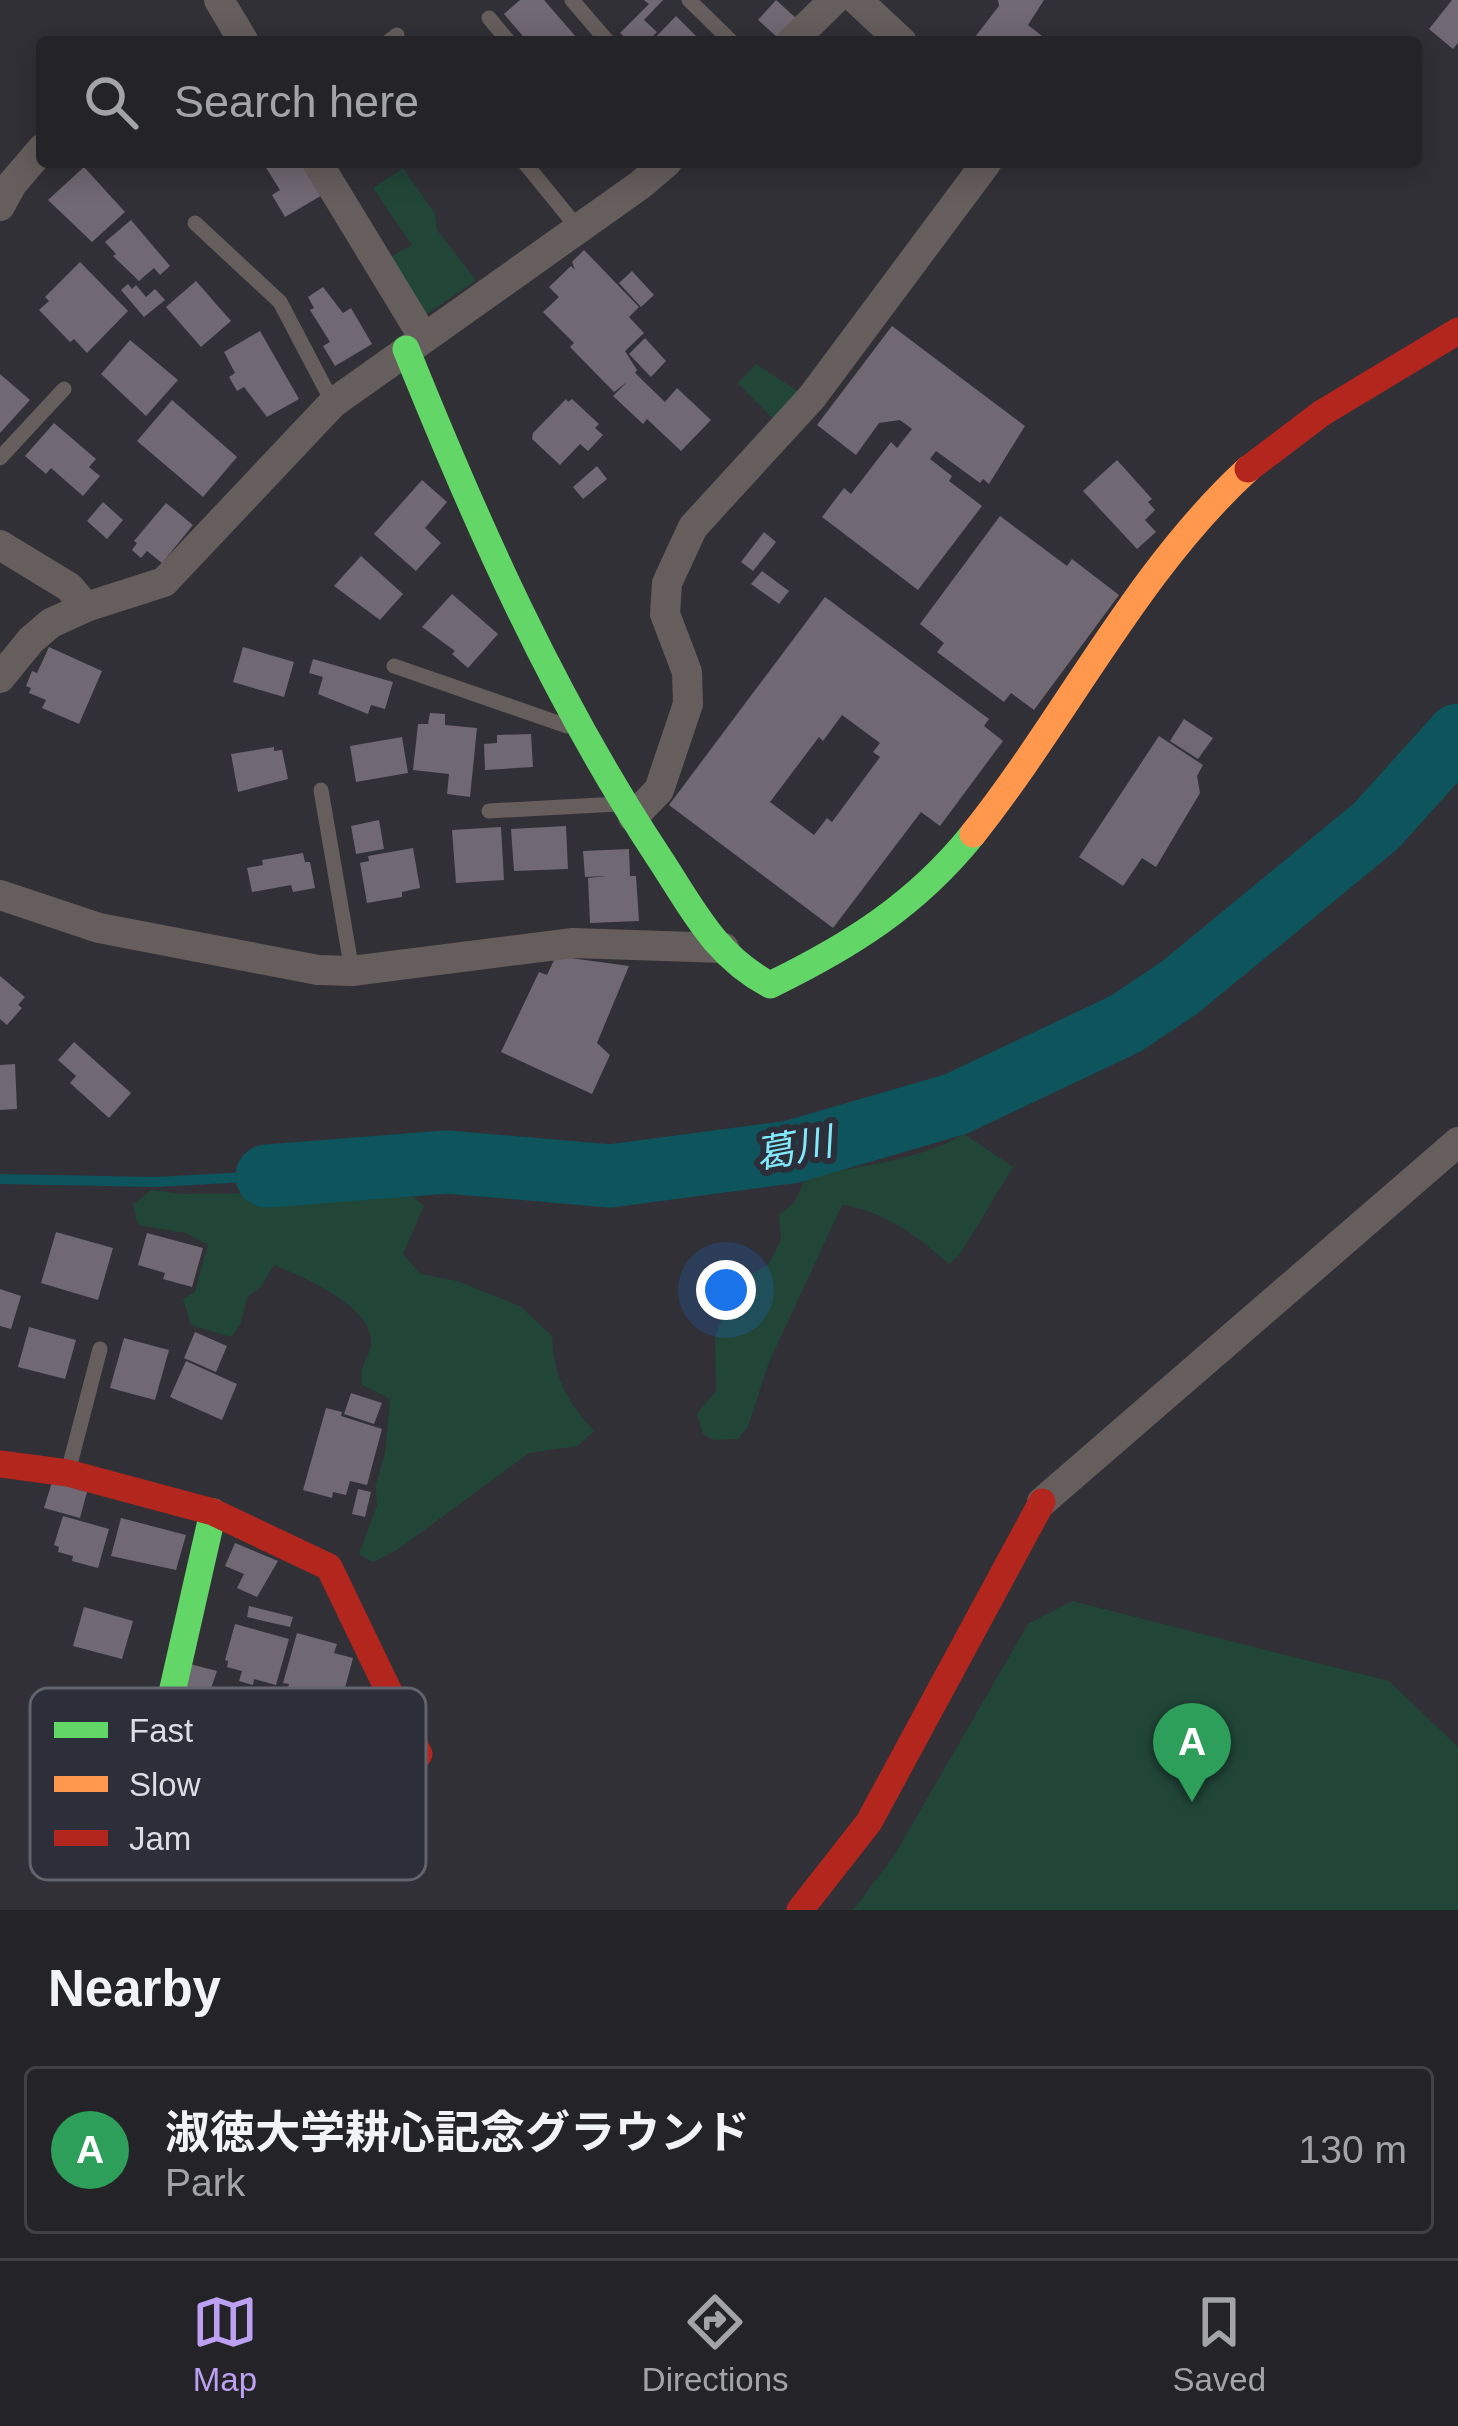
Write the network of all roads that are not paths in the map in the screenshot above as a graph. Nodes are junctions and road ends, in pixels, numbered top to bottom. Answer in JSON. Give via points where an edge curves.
{"nodes":[{"id":1,"x":572,"y":0,"type":"edge"},
{"id":2,"x":689,"y":0,"type":"edge"},
{"id":3,"x":836,"y":1,"type":"edge"},
{"id":4,"x":231,"y":5,"type":"edge"},
{"id":5,"x":489,"y":18,"type":"dead end"},
{"id":6,"x":242,"y":36,"type":"edge"},
{"id":7,"x":504,"y":36,"type":"edge"},
{"id":8,"x":603,"y":36,"type":"edge"},
{"id":9,"x":726,"y":36,"type":"edge"},
{"id":10,"x":798,"y":36,"type":"edge"},
{"id":11,"x":892,"y":36,"type":"edge"},
{"id":12,"x":36,"y":156,"type":"edge"},
{"id":13,"x":320,"y":168,"type":"edge"},
{"id":14,"x":529,"y":168,"type":"edge"},
{"id":15,"x":659,"y":168,"type":"edge"},
{"id":16,"x":984,"y":168,"type":"edge"},
{"id":17,"x":0,"y":206,"type":"edge"},
{"id":18,"x":195,"y":223,"type":"dead end"},
{"id":19,"x":578,"y":227,"type":"junction"},
{"id":20,"x":1458,"y":331,"type":"edge"},
{"id":21,"x":415,"y":344,"type":"junction"},
{"id":22,"x":64,"y":389,"type":"dead end"},
{"id":23,"x":333,"y":404,"type":"junction"},
{"id":24,"x":0,"y":458,"type":"edge"},
{"id":25,"x":0,"y":545,"type":"edge"},
{"id":26,"x":86,"y":607,"type":"junction"},
{"id":27,"x":394,"y":665,"type":"dead end"},
{"id":28,"x":0,"y":679,"type":"edge"},
{"id":29,"x":580,"y":732,"type":"junction"},
{"id":30,"x":321,"y":790,"type":"dead end"},
{"id":31,"x":489,"y":811,"type":"dead end"},
{"id":32,"x":629,"y":811,"type":"junction"},
{"id":33,"x":0,"y":895,"type":"edge"},
{"id":34,"x":724,"y":948,"type":"junction"},
{"id":35,"x":352,"y":971,"type":"junction"},
{"id":36,"x":1458,"y":1142,"type":"edge"},
{"id":37,"x":100,"y":1348,"type":"dead end"},
{"id":38,"x":0,"y":1464,"type":"edge"},
{"id":39,"x":68,"y":1472,"type":"junction"},
{"id":40,"x":1042,"y":1502,"type":"joint"},
{"id":41,"x":213,"y":1512,"type":"junction"},
{"id":42,"x":173,"y":1688,"type":"edge"},
{"id":43,"x":387,"y":1688,"type":"edge"},
{"id":44,"x":800,"y":1910,"type":"edge"}],
"edges":[{"from":1,"to":8,"type":"lane"},
{"from":2,"to":9,"type":"lane"},
{"from":3,"to":10,"type":"street"},
{"from":3,"to":11,"type":"street"},
{"from":4,"to":6,"type":"street"},
{"from":5,"to":7,"type":"lane"},
{"from":12,"to":17,"type":"street"},
{"from":13,"to":21,"type":"street"},
{"from":14,"to":19,"type":"lane"},
{"from":15,"to":19,"type":"street"},
{"from":16,"to":32,"type":"street","via":[[812,397],[693,527],[667,583],[665,614],[687,672],[688,704],[658,790]]},
{"from":18,"to":23,"type":"lane","via":[[280,302]]},
{"from":19,"to":21,"type":"street"},
{"from":20,"to":34,"type":"street","via":[[1291,433],[1227,489],[1168,560],[988,820],[899,906],[819,966],[770,985]]},
{"from":21,"to":23,"type":"street"},
{"from":21,"to":29,"type":"street","via":[[476,523]]},
{"from":22,"to":24,"type":"lane"},
{"from":23,"to":26,"type":"street","via":[[164,582]]},
{"from":25,"to":26,"type":"street","via":[[69,587]]},
{"from":26,"to":28,"type":"street","via":[[51,623]]},
{"from":27,"to":29,"type":"lane"},
{"from":29,"to":32,"type":"street"},
{"from":30,"to":35,"type":"lane"},
{"from":31,"to":32,"type":"lane"},
{"from":32,"to":34,"type":"street"},
{"from":33,"to":35,"type":"street","via":[[99,928]]},
{"from":34,"to":35,"type":"street","via":[[573,943]]},
{"from":36,"to":40,"type":"street"},
{"from":37,"to":39,"type":"lane"},
{"from":38,"to":39,"type":"street"},
{"from":39,"to":41,"type":"street"},
{"from":40,"to":44,"type":"street","via":[[869,1822]]},
{"from":41,"to":42,"type":"street"},
{"from":41,"to":43,"type":"street","via":[[328,1567]]}]}
